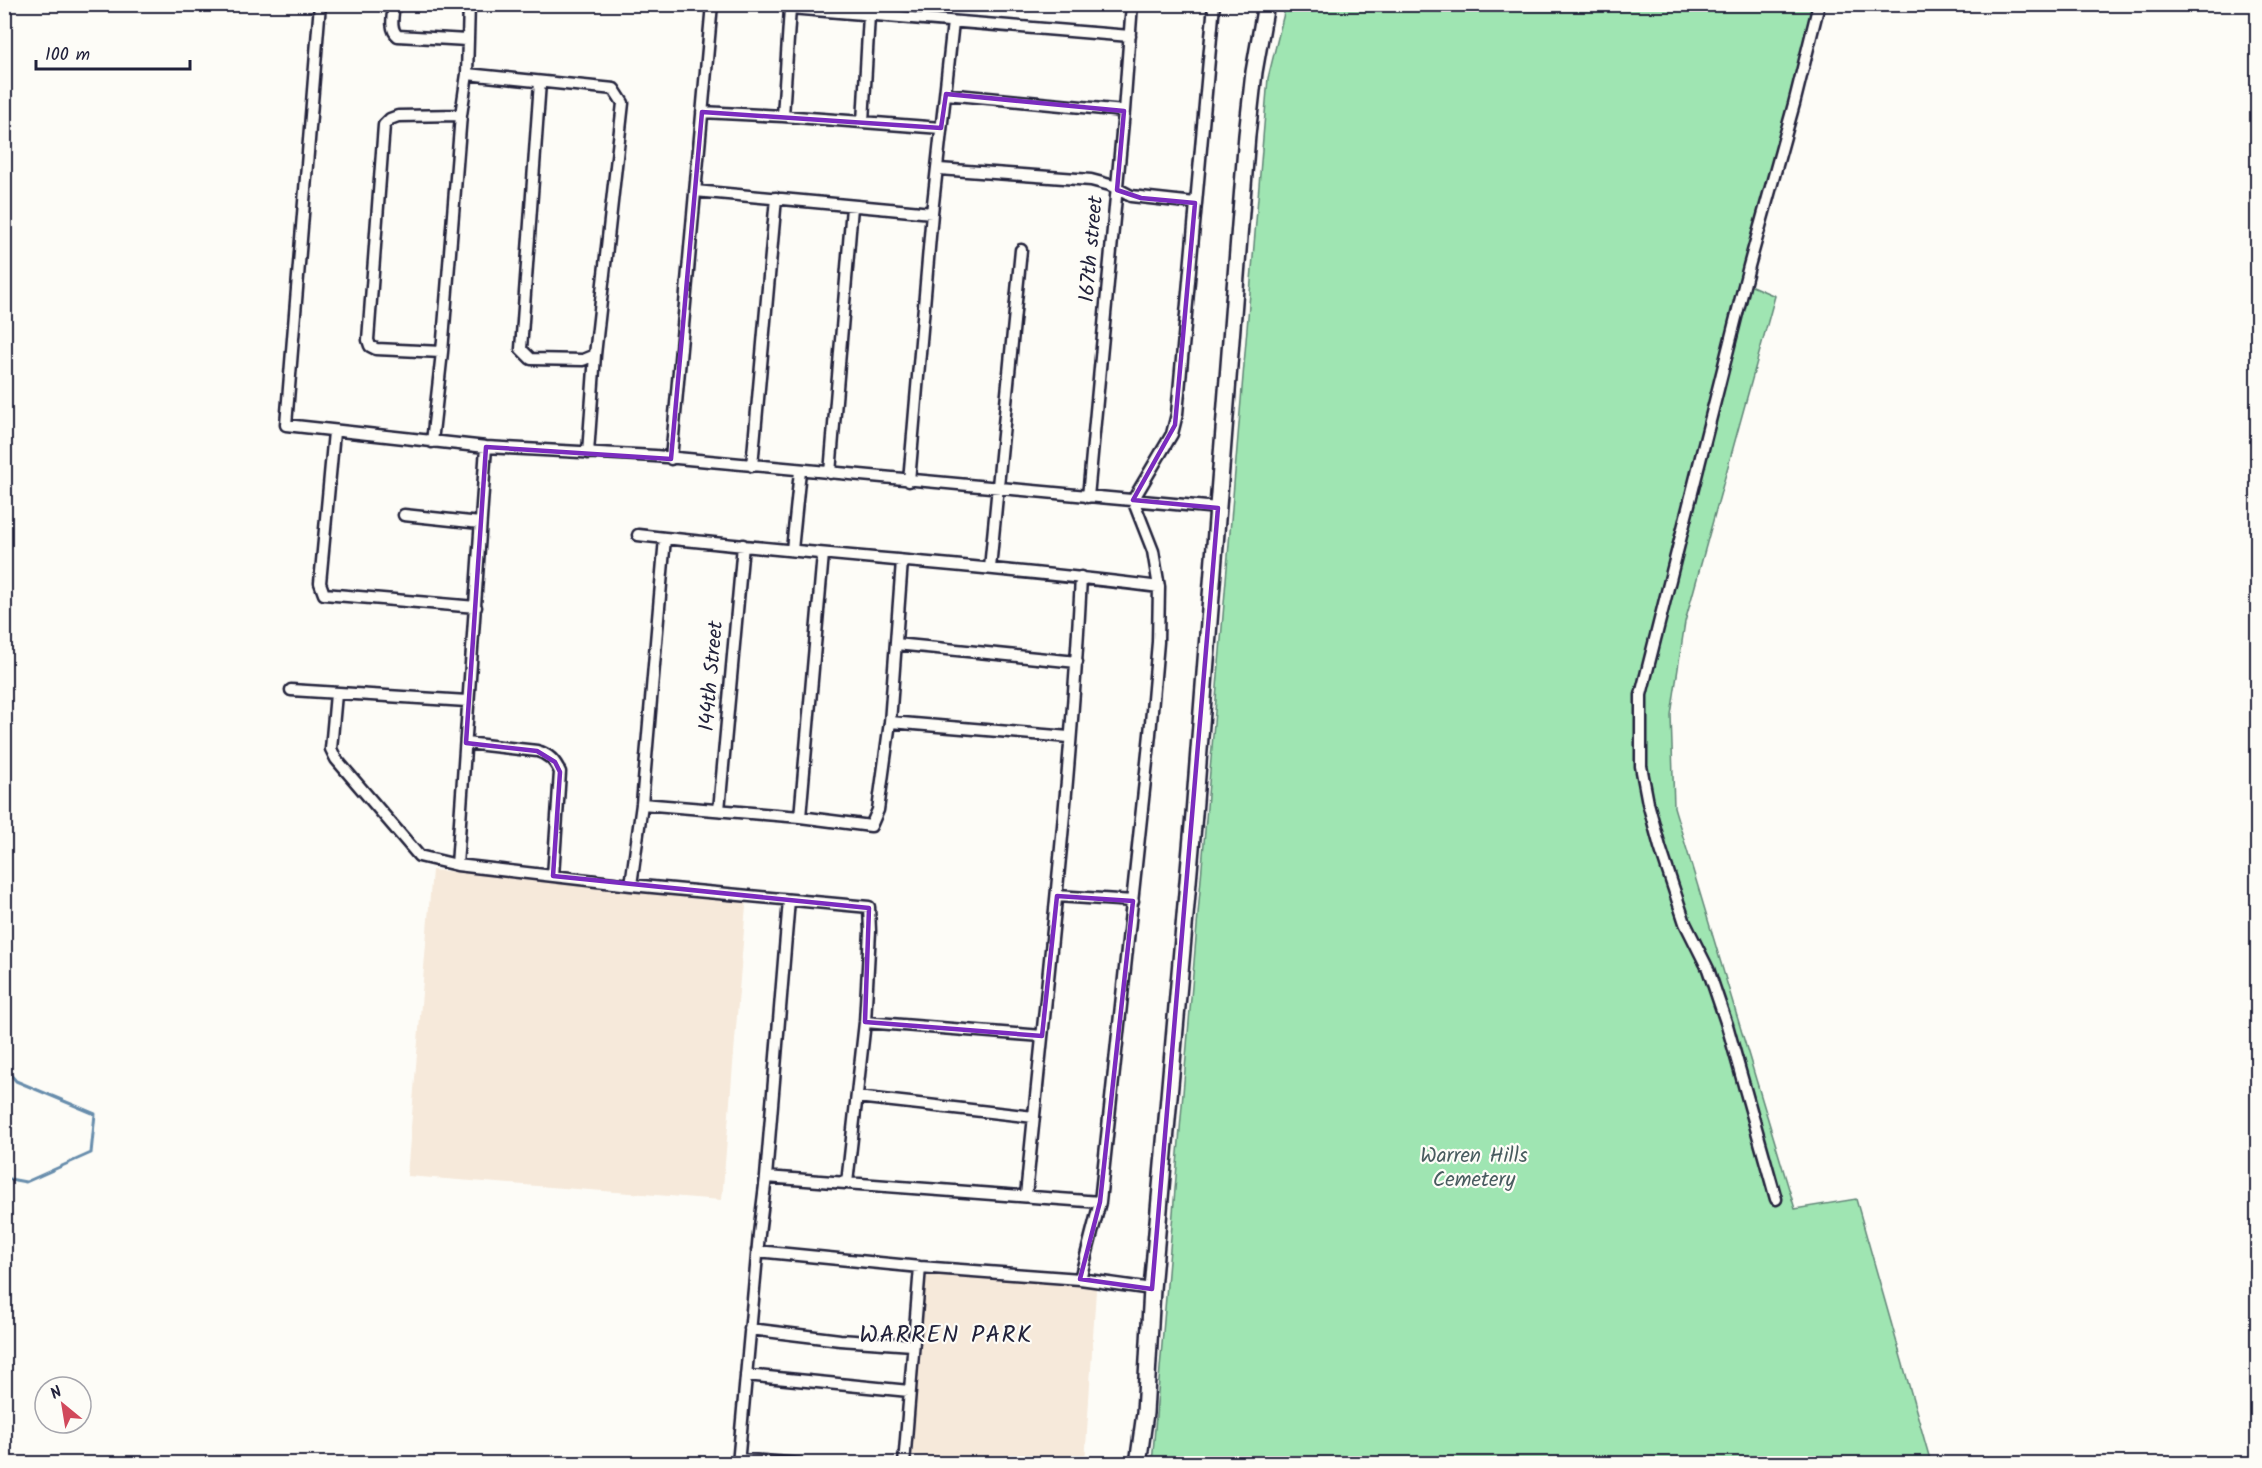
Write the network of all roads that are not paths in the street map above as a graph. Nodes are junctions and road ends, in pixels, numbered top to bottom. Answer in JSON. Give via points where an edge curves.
{"nodes":[{"id":1,"x":320,"y":4,"type":"edge"},
{"id":2,"x":394,"y":4,"type":"edge"},
{"id":3,"x":470,"y":4,"type":"edge"},
{"id":4,"x":712,"y":4,"type":"edge"},
{"id":5,"x":1132,"y":4,"type":"edge"},
{"id":6,"x":1214,"y":4,"type":"edge"},
{"id":7,"x":1266,"y":4,"type":"edge"},
{"id":8,"x":1819,"y":4,"type":"edge"},
{"id":9,"x":790,"y":6,"type":"edge"},
{"id":10,"x":869,"y":15,"type":"junction"},
{"id":11,"x":954,"y":22,"type":"junction"},
{"id":12,"x":1130,"y":36,"type":"junction"},
{"id":13,"x":467,"y":40,"type":"junction"},
{"id":14,"x":467,"y":74,"type":"junction"},
{"id":15,"x":540,"y":82,"type":"junction"},
{"id":16,"x":946,"y":94,"type":"junction"},
{"id":17,"x":1124,"y":111,"type":"junction"},
{"id":18,"x":702,"y":112,"type":"junction"},
{"id":19,"x":461,"y":115,"type":"junction"},
{"id":20,"x":783,"y":116,"type":"junction"},
{"id":21,"x":863,"y":122,"type":"junction"},
{"id":22,"x":941,"y":128,"type":"junction"},
{"id":23,"x":939,"y":169,"type":"junction"},
{"id":24,"x":1117,"y":190,"type":"junction"},
{"id":25,"x":695,"y":191,"type":"junction"},
{"id":26,"x":776,"y":198,"type":"junction"},
{"id":27,"x":1195,"y":203,"type":"junction"},
{"id":28,"x":852,"y":207,"type":"junction"},
{"id":29,"x":933,"y":213,"type":"junction"},
{"id":30,"x":1021,"y":250,"type":"dead end"},
{"id":31,"x":442,"y":352,"type":"junction"},
{"id":32,"x":595,"y":354,"type":"junction"},
{"id":33,"x":334,"y":432,"type":"junction"},
{"id":34,"x":432,"y":442,"type":"junction"},
{"id":35,"x":486,"y":447,"type":"junction"},
{"id":36,"x":588,"y":453,"type":"junction"},
{"id":37,"x":671,"y":459,"type":"junction"},
{"id":38,"x":752,"y":466,"type":"junction"},
{"id":39,"x":800,"y":471,"type":"junction"},
{"id":40,"x":830,"y":473,"type":"junction"},
{"id":41,"x":909,"y":481,"type":"junction"},
{"id":42,"x":998,"y":489,"type":"junction"},
{"id":43,"x":1088,"y":497,"type":"junction"},
{"id":44,"x":1133,"y":500,"type":"junction"},
{"id":45,"x":1218,"y":508,"type":"junction"},
{"id":46,"x":404,"y":515,"type":"dead end"},
{"id":47,"x":480,"y":523,"type":"junction"},
{"id":48,"x":638,"y":535,"type":"dead end"},
{"id":49,"x":665,"y":538,"type":"junction"},
{"id":50,"x":743,"y":545,"type":"junction"},
{"id":51,"x":792,"y":550,"type":"junction"},
{"id":52,"x":824,"y":554,"type":"junction"},
{"id":53,"x":902,"y":561,"type":"junction"},
{"id":54,"x":990,"y":568,"type":"junction"},
{"id":55,"x":1081,"y":577,"type":"junction"},
{"id":56,"x":1159,"y":587,"type":"junction"},
{"id":57,"x":476,"y":607,"type":"junction"},
{"id":58,"x":896,"y":644,"type":"junction"},
{"id":59,"x":1077,"y":662,"type":"junction"},
{"id":60,"x":291,"y":690,"type":"dead end"},
{"id":61,"x":336,"y":694,"type":"junction"},
{"id":62,"x":467,"y":701,"type":"junction"},
{"id":63,"x":890,"y":722,"type":"junction"},
{"id":64,"x":1069,"y":737,"type":"junction"},
{"id":65,"x":466,"y":743,"type":"junction"},
{"id":66,"x":642,"y":804,"type":"junction"},
{"id":67,"x":719,"y":810,"type":"junction"},
{"id":68,"x":800,"y":817,"type":"junction"},
{"id":69,"x":457,"y":865,"type":"junction"},
{"id":70,"x":553,"y":876,"type":"junction"},
{"id":71,"x":631,"y":885,"type":"junction"},
{"id":72,"x":1057,"y":896,"type":"junction"},
{"id":73,"x":789,"y":900,"type":"junction"},
{"id":74,"x":1133,"y":901,"type":"junction"},
{"id":75,"x":866,"y":1022,"type":"junction"},
{"id":76,"x":1042,"y":1036,"type":"junction"},
{"id":77,"x":857,"y":1097,"type":"junction"},
{"id":78,"x":1034,"y":1117,"type":"junction"},
{"id":79,"x":766,"y":1177,"type":"junction"},
{"id":80,"x":847,"y":1183,"type":"junction"},
{"id":81,"x":1026,"y":1196,"type":"junction"},
{"id":82,"x":1776,"y":1199,"type":"dead end"},
{"id":83,"x":1100,"y":1202,"type":"junction"},
{"id":84,"x":757,"y":1251,"type":"junction"},
{"id":85,"x":920,"y":1268,"type":"junction"},
{"id":86,"x":1080,"y":1279,"type":"junction"},
{"id":87,"x":1152,"y":1289,"type":"junction"},
{"id":88,"x":750,"y":1329,"type":"junction"},
{"id":89,"x":913,"y":1345,"type":"junction"},
{"id":90,"x":746,"y":1375,"type":"junction"},
{"id":91,"x":909,"y":1391,"type":"junction"},
{"id":92,"x":739,"y":1461,"type":"edge"},
{"id":93,"x":799,"y":1464,"type":"edge"},
{"id":94,"x":904,"y":1464,"type":"edge"},
{"id":95,"x":1138,"y":1464,"type":"edge"}],
"edges":[{"from":1,"to":33,"type":"street","via":[[286,425]]},
{"from":2,"to":13,"type":"street","via":[[392,27],[398,36]]},
{"from":3,"to":13,"type":"street"},
{"from":4,"to":18,"type":"street"},
{"from":5,"to":12,"type":"street","name":"167th street"},
{"from":6,"to":27,"type":"street"},
{"from":7,"to":45,"type":"street","via":[[1252,90]]},
{"from":8,"to":82,"type":"street","via":[[1641,695],[1641,766],[1648,803],[1685,922],[1708,969],[1727,1025]]},
{"from":9,"to":10,"type":"street"},
{"from":9,"to":20,"type":"street"},
{"from":10,"to":11,"type":"street"},
{"from":10,"to":21,"type":"street"},
{"from":11,"to":12,"type":"street"},
{"from":11,"to":16,"type":"street"},
{"from":12,"to":17,"type":"street","name":"167th street"},
{"from":13,"to":14,"type":"street"},
{"from":14,"to":15,"type":"street"},
{"from":14,"to":19,"type":"street"},
{"from":15,"to":32,"type":"street","via":[[614,89],[623,103]]},
{"from":15,"to":32,"type":"street","via":[[520,349],[531,359],[583,360]]},
{"from":16,"to":17,"type":"street"},
{"from":16,"to":22,"type":"street"},
{"from":17,"to":24,"type":"street","name":"167th street"},
{"from":18,"to":20,"type":"street"},
{"from":18,"to":25,"type":"street"},
{"from":19,"to":31,"type":"street"},
{"from":19,"to":31,"type":"street","via":[[398,116],[384,125],[368,340],[376,349]]},
{"from":20,"to":21,"type":"street"},
{"from":21,"to":22,"type":"street"},
{"from":22,"to":23,"type":"street"},
{"from":23,"to":24,"type":"street","via":[[1092,180]]},
{"from":23,"to":29,"type":"street"},
{"from":24,"to":27,"type":"street","via":[[1141,198]]},
{"from":24,"to":43,"type":"street","name":"167th street"},
{"from":25,"to":26,"type":"street"},
{"from":25,"to":37,"type":"street"},
{"from":26,"to":28,"type":"street"},
{"from":26,"to":38,"type":"street"},
{"from":27,"to":44,"type":"street","via":[[1175,425]]},
{"from":28,"to":29,"type":"street"},
{"from":28,"to":40,"type":"street"},
{"from":29,"to":41,"type":"street"},
{"from":30,"to":42,"type":"street"},
{"from":31,"to":34,"type":"street"},
{"from":32,"to":36,"type":"street"},
{"from":33,"to":34,"type":"street"},
{"from":33,"to":57,"type":"street","via":[[321,583],[324,594]]},
{"from":34,"to":35,"type":"street"},
{"from":35,"to":36,"type":"street"},
{"from":35,"to":47,"type":"street"},
{"from":36,"to":37,"type":"street"},
{"from":37,"to":38,"type":"street"},
{"from":38,"to":39,"type":"street"},
{"from":39,"to":40,"type":"street"},
{"from":39,"to":51,"type":"street"},
{"from":40,"to":41,"type":"street"},
{"from":41,"to":42,"type":"street"},
{"from":42,"to":43,"type":"street"},
{"from":42,"to":54,"type":"street"},
{"from":43,"to":44,"type":"street"},
{"from":44,"to":45,"type":"street"},
{"from":44,"to":56,"type":"street","via":[[1153,551]]},
{"from":45,"to":87,"type":"street"},
{"from":46,"to":47,"type":"street"},
{"from":47,"to":57,"type":"street"},
{"from":48,"to":49,"type":"street"},
{"from":49,"to":50,"type":"street"},
{"from":49,"to":66,"type":"street"},
{"from":50,"to":51,"type":"street"},
{"from":50,"to":67,"type":"street","name":"144th Street"},
{"from":51,"to":52,"type":"street"},
{"from":52,"to":53,"type":"street"},
{"from":52,"to":68,"type":"street"},
{"from":53,"to":54,"type":"street"},
{"from":53,"to":58,"type":"street"},
{"from":54,"to":55,"type":"street"},
{"from":55,"to":56,"type":"street"},
{"from":55,"to":59,"type":"street"},
{"from":56,"to":74,"type":"street","via":[[1158,642]]},
{"from":57,"to":62,"type":"street"},
{"from":58,"to":59,"type":"street"},
{"from":58,"to":63,"type":"street"},
{"from":59,"to":64,"type":"street"},
{"from":60,"to":61,"type":"street"},
{"from":61,"to":62,"type":"street"},
{"from":61,"to":69,"type":"street","via":[[331,749],[336,759],[419,856]]},
{"from":62,"to":65,"type":"street"},
{"from":63,"to":64,"type":"street"},
{"from":63,"to":68,"type":"street","via":[[878,810],[871,826]]},
{"from":64,"to":72,"type":"street"},
{"from":65,"to":69,"type":"street"},
{"from":65,"to":70,"type":"street","via":[[537,751],[555,762],[560,772]]},
{"from":66,"to":67,"type":"street"},
{"from":66,"to":71,"type":"street"},
{"from":67,"to":68,"type":"street"},
{"from":69,"to":70,"type":"street"},
{"from":70,"to":71,"type":"street"},
{"from":71,"to":73,"type":"street"},
{"from":72,"to":74,"type":"street"},
{"from":72,"to":76,"type":"street"},
{"from":73,"to":75,"type":"street","via":[[869,907]]},
{"from":73,"to":79,"type":"street"},
{"from":74,"to":83,"type":"street"},
{"from":75,"to":76,"type":"street"},
{"from":75,"to":77,"type":"street"},
{"from":76,"to":78,"type":"street"},
{"from":77,"to":78,"type":"street"},
{"from":77,"to":80,"type":"street"},
{"from":78,"to":81,"type":"street"},
{"from":79,"to":80,"type":"street"},
{"from":79,"to":84,"type":"street"},
{"from":80,"to":81,"type":"street"},
{"from":81,"to":83,"type":"street"},
{"from":83,"to":86,"type":"street"},
{"from":84,"to":85,"type":"street"},
{"from":84,"to":88,"type":"street"},
{"from":85,"to":86,"type":"street"},
{"from":85,"to":89,"type":"street"},
{"from":86,"to":87,"type":"street"},
{"from":87,"to":95,"type":"street"},
{"from":88,"to":89,"type":"street"},
{"from":88,"to":90,"type":"street"},
{"from":89,"to":91,"type":"street"},
{"from":90,"to":91,"type":"street"},
{"from":90,"to":92,"type":"street"},
{"from":91,"to":94,"type":"street"},
{"from":92,"to":93,"type":"street"}]}
